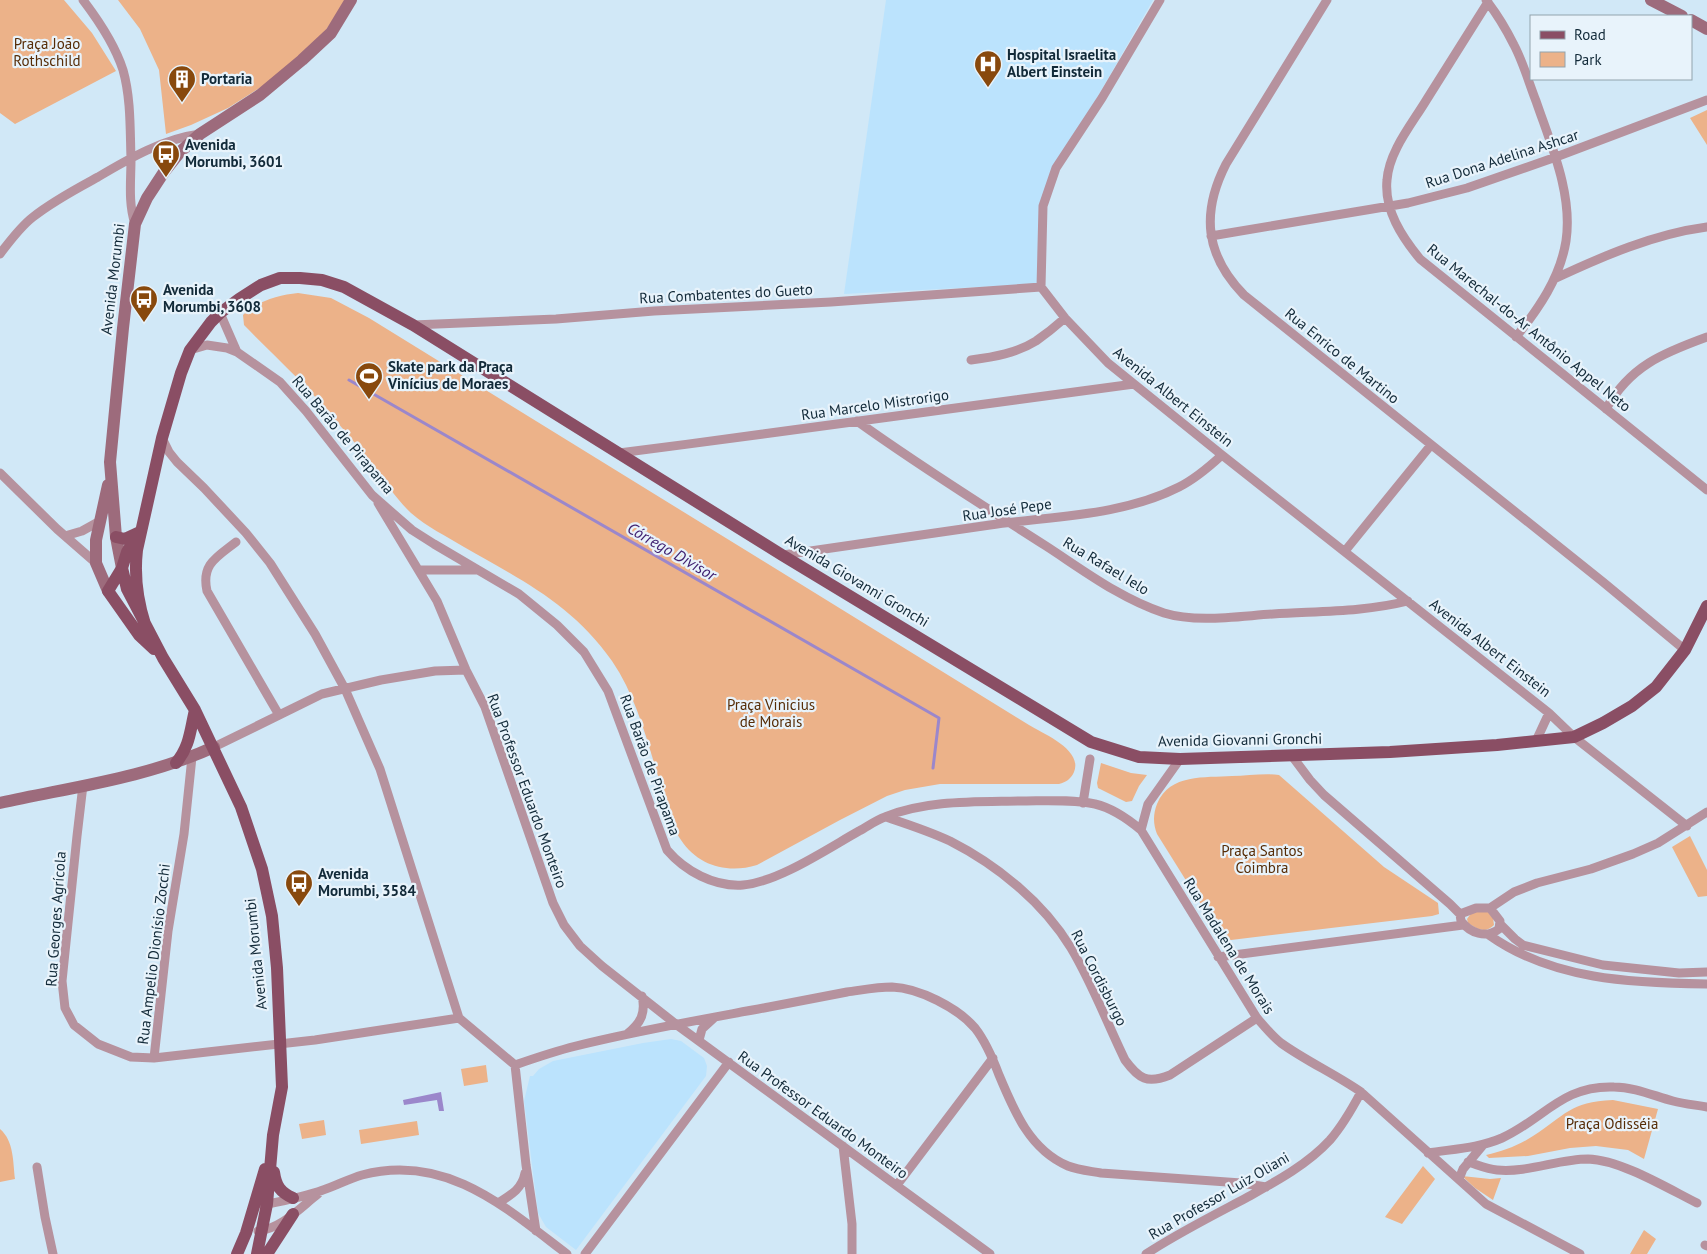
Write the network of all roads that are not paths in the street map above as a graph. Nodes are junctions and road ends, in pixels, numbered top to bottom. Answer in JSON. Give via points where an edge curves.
{"nodes":[{"id":1,"x":83,"y":0,"type":"edge"},
{"id":2,"x":351,"y":0,"type":"edge"},
{"id":3,"x":1160,"y":0,"type":"edge"},
{"id":4,"x":1327,"y":0,"type":"edge"},
{"id":5,"x":1651,"y":0,"type":"edge"},
{"id":6,"x":1487,"y":1,"type":"edge"},
{"id":7,"x":1680,"y":15,"type":"edge"},
{"id":8,"x":1692,"y":21,"type":"edge"},
{"id":9,"x":1707,"y":29,"type":"edge"},
{"id":10,"x":1707,"y":100,"type":"edge"},
{"id":11,"x":200,"y":134,"type":"junction"},
{"id":12,"x":1556,"y":157,"type":"junction"},
{"id":13,"x":131,"y":158,"type":"junction"},
{"id":14,"x":1389,"y":206,"type":"junction"},
{"id":15,"x":135,"y":224,"type":"junction"},
{"id":16,"x":1707,"y":227,"type":"edge"},
{"id":17,"x":1211,"y":236,"type":"junction"},
{"id":18,"x":0,"y":254,"type":"edge"},
{"id":19,"x":1554,"y":279,"type":"junction"},
{"id":20,"x":1042,"y":287,"type":"junction"},
{"id":21,"x":220,"y":313,"type":"junction"},
{"id":22,"x":1065,"y":318,"type":"junction"},
{"id":23,"x":412,"y":325,"type":"junction"},
{"id":24,"x":1516,"y":337,"type":"junction"},
{"id":25,"x":1707,"y":337,"type":"edge"},
{"id":26,"x":190,"y":350,"type":"junction"},
{"id":27,"x":237,"y":352,"type":"junction"},
{"id":28,"x":971,"y":360,"type":"dead end"},
{"id":29,"x":1134,"y":384,"type":"junction"},
{"id":30,"x":1606,"y":409,"type":"junction"},
{"id":31,"x":857,"y":421,"type":"junction"},
{"id":32,"x":162,"y":438,"type":"junction"},
{"id":33,"x":1431,"y":445,"type":"junction"},
{"id":34,"x":619,"y":453,"type":"junction"},
{"id":35,"x":1222,"y":455,"type":"junction"},
{"id":36,"x":0,"y":474,"type":"edge"},
{"id":37,"x":110,"y":475,"type":"junction"},
{"id":38,"x":1707,"y":490,"type":"edge"},
{"id":39,"x":372,"y":494,"type":"junction"},
{"id":40,"x":100,"y":521,"type":"junction"},
{"id":41,"x":1008,"y":523,"type":"junction"},
{"id":42,"x":140,"y":532,"type":"junction"},
{"id":43,"x":65,"y":536,"type":"junction"},
{"id":44,"x":116,"y":538,"type":"junction"},
{"id":45,"x":236,"y":542,"type":"dead end"},
{"id":46,"x":1345,"y":551,"type":"junction"},
{"id":47,"x":782,"y":555,"type":"junction"},
{"id":48,"x":96,"y":563,"type":"junction"},
{"id":49,"x":122,"y":568,"type":"junction"},
{"id":50,"x":420,"y":570,"type":"junction"},
{"id":51,"x":476,"y":570,"type":"junction"},
{"id":52,"x":108,"y":591,"type":"junction"},
{"id":53,"x":1408,"y":601,"type":"junction"},
{"id":54,"x":1707,"y":606,"type":"edge"},
{"id":55,"x":145,"y":624,"type":"junction"},
{"id":56,"x":1685,"y":650,"type":"junction"},
{"id":57,"x":163,"y":658,"type":"junction"},
{"id":58,"x":466,"y":670,"type":"junction"},
{"id":59,"x":345,"y":688,"type":"junction"},
{"id":60,"x":195,"y":710,"type":"junction"},
{"id":61,"x":1550,"y":713,"type":"junction"},
{"id":62,"x":278,"y":714,"type":"junction"},
{"id":63,"x":1574,"y":736,"type":"junction"},
{"id":64,"x":1536,"y":741,"type":"junction"},
{"id":65,"x":214,"y":747,"type":"junction"},
{"id":66,"x":1292,"y":756,"type":"junction"},
{"id":67,"x":192,"y":757,"type":"junction"},
{"id":68,"x":1180,"y":759,"type":"junction"},
{"id":69,"x":1090,"y":760,"type":"dead end"},
{"id":70,"x":176,"y":763,"type":"junction"},
{"id":71,"x":84,"y":785,"type":"junction"},
{"id":72,"x":1083,"y":802,"type":"junction"},
{"id":73,"x":0,"y":803,"type":"edge"},
{"id":74,"x":1707,"y":812,"type":"edge"},
{"id":75,"x":885,"y":817,"type":"junction"},
{"id":76,"x":1687,"y":826,"type":"junction"},
{"id":77,"x":1141,"y":830,"type":"junction"},
{"id":78,"x":1490,"y":908,"type":"junction"},
{"id":79,"x":1460,"y":914,"type":"junction"},
{"id":80,"x":1464,"y":925,"type":"junction"},
{"id":81,"x":1500,"y":927,"type":"junction"},
{"id":82,"x":1488,"y":934,"type":"junction"},
{"id":83,"x":1218,"y":957,"type":"junction"},
{"id":84,"x":1707,"y":972,"type":"edge"},
{"id":85,"x":1707,"y":984,"type":"edge"},
{"id":86,"x":642,"y":996,"type":"junction"},
{"id":87,"x":715,"y":1017,"type":"junction"},
{"id":88,"x":459,"y":1018,"type":"junction"},
{"id":89,"x":1257,"y":1018,"type":"junction"},
{"id":90,"x":677,"y":1025,"type":"junction"},
{"id":91,"x":627,"y":1034,"type":"junction"},
{"id":92,"x":699,"y":1040,"type":"junction"},
{"id":93,"x":280,"y":1044,"type":"junction"},
{"id":94,"x":154,"y":1058,"type":"junction"},
{"id":95,"x":993,"y":1058,"type":"junction"},
{"id":96,"x":729,"y":1062,"type":"junction"},
{"id":97,"x":515,"y":1064,"type":"junction"},
{"id":98,"x":1361,"y":1092,"type":"junction"},
{"id":99,"x":1707,"y":1107,"type":"edge"},
{"id":100,"x":1483,"y":1144,"type":"junction"},
{"id":101,"x":844,"y":1146,"type":"junction"},
{"id":102,"x":272,"y":1150,"type":"junction"},
{"id":103,"x":1428,"y":1153,"type":"junction"},
{"id":104,"x":1468,"y":1162,"type":"junction"},
{"id":105,"x":526,"y":1165,"type":"junction"},
{"id":106,"x":37,"y":1167,"type":"dead end"},
{"id":107,"x":1459,"y":1179,"type":"junction"},
{"id":108,"x":897,"y":1185,"type":"junction"},
{"id":109,"x":1266,"y":1186,"type":"junction"},
{"id":110,"x":322,"y":1190,"type":"junction"},
{"id":111,"x":293,"y":1198,"type":"junction"},
{"id":112,"x":498,"y":1203,"type":"junction"},
{"id":113,"x":1698,"y":1203,"type":"dead end"},
{"id":114,"x":267,"y":1204,"type":"junction"},
{"id":115,"x":253,"y":1206,"type":"junction"},
{"id":116,"x":293,"y":1214,"type":"junction"},
{"id":117,"x":262,"y":1231,"type":"junction"},
{"id":118,"x":536,"y":1231,"type":"junction"},
{"id":119,"x":246,"y":1233,"type":"junction"},
{"id":120,"x":52,"y":1254,"type":"edge"},
{"id":121,"x":237,"y":1254,"type":"edge"},
{"id":122,"x":257,"y":1254,"type":"edge"},
{"id":123,"x":267,"y":1254,"type":"edge"},
{"id":124,"x":567,"y":1254,"type":"edge"},
{"id":125,"x":585,"y":1254,"type":"edge"},
{"id":126,"x":852,"y":1254,"type":"edge"},
{"id":127,"x":990,"y":1254,"type":"edge"},
{"id":128,"x":1146,"y":1254,"type":"edge"},
{"id":129,"x":1580,"y":1254,"type":"edge"}],
"edges":[{"from":1,"to":13,"type":"street","via":[[113,47],[122,69]]},
{"from":2,"to":11,"type":"main road","name":"Avenida Morumbi","via":[[331,33],[302,60],[260,95]]},
{"from":3,"to":20,"type":"street","via":[[1056,168],[1043,206]]},
{"from":4,"to":17,"type":"street","name":"Rua Enrico de Martino","via":[[1218,180],[1212,200]]},
{"from":5,"to":7,"type":"main road"},
{"from":6,"to":12,"type":"street","via":[[1515,46]]},
{"from":6,"to":14,"type":"street","name":"Rua Marechal-do-Ar Antônio Appel Neto","via":[[1396,151],[1386,180]]},
{"from":8,"to":9,"type":"main road"},
{"from":10,"to":12,"type":"street","name":"Rua Dona Adelina Ashcar"},
{"from":11,"to":13,"type":"street","via":[[181,137]]},
{"from":11,"to":15,"type":"main road","name":"Avenida Morumbi","via":[[164,172]]},
{"from":12,"to":14,"type":"street","name":"Rua Dona Adelina Ashcar","via":[[1467,188]]},
{"from":12,"to":19,"type":"street","via":[[1568,212],[1566,241]]},
{"from":13,"to":15,"type":"street","via":[[132,216]]},
{"from":13,"to":18,"type":"street","via":[[32,218]]},
{"from":14,"to":17,"type":"street","name":"Rua Dona Adelina Ashcar"},
{"from":14,"to":24,"type":"street","name":"Rua Marechal-do-Ar Antônio Appel Neto","via":[[1406,242],[1420,259]]},
{"from":15,"to":37,"type":"main road","name":"Avenida Morumbi"},
{"from":16,"to":19,"type":"street","via":[[1642,243]]},
{"from":17,"to":33,"type":"street","name":"Rua Enrico de Martino","via":[[1218,259],[1230,280],[1244,295]]},
{"from":19,"to":24,"type":"street"},
{"from":20,"to":22,"type":"street","name":"Avenida Albert Einstein"},
{"from":20,"to":23,"type":"street","name":"Rua Combatentes do Gueto","via":[[556,319]]},
{"from":21,"to":23,"type":"main road","name":"Avenida Giovanni Gronchi","via":[[261,285],[280,278],[300,278],[344,287]]},
{"from":21,"to":26,"type":"main road","name":"Avenida Giovanni Gronchi"},
{"from":21,"to":27,"type":"street"},
{"from":22,"to":28,"type":"street","via":[[1036,341],[1015,351]]},
{"from":22,"to":29,"type":"street","name":"Avenida Albert Einstein","via":[[1108,363]]},
{"from":23,"to":34,"type":"main road","name":"Avenida Giovanni Gronchi"},
{"from":24,"to":30,"type":"street","name":"Rua Marechal-do-Ar Antônio Appel Neto"},
{"from":25,"to":30,"type":"street","via":[[1644,365],[1613,396]]},
{"from":26,"to":27,"type":"street","name":"Rua Barão de Pirapama","via":[[216,345]]},
{"from":26,"to":32,"type":"main road","name":"Avenida Giovanni Gronchi"},
{"from":27,"to":39,"type":"street","name":"Rua Barão de Pirapama","via":[[280,382]]},
{"from":29,"to":31,"type":"street","name":"Rua Marcelo Mistrorigo"},
{"from":29,"to":35,"type":"street","name":"Avenida Albert Einstein"},
{"from":30,"to":38,"type":"street","name":"Rua Marechal-do-Ar Antônio Appel Neto"},
{"from":31,"to":34,"type":"street","name":"Rua Marcelo Mistrorigo"},
{"from":31,"to":41,"type":"street","name":"Rua Rafael Ielo"},
{"from":32,"to":42,"type":"main road","name":"Avenida Giovanni Gronchi"},
{"from":32,"to":59,"type":"street","via":[[177,462],[237,522],[270,563]]},
{"from":33,"to":46,"type":"street"},
{"from":33,"to":56,"type":"street","name":"Rua Enrico de Martino"},
{"from":34,"to":47,"type":"main road","name":"Avenida Giovanni Gronchi"},
{"from":35,"to":41,"type":"street","name":"Rua José Pepe","via":[[1179,487],[1142,502],[1098,512]]},
{"from":35,"to":46,"type":"street","name":"Avenida Albert Einstein"},
{"from":36,"to":43,"type":"street"},
{"from":37,"to":40,"type":"main road","name":"Avenida Morumbi"},
{"from":37,"to":44,"type":"main road","name":"Avenida Morumbi"},
{"from":39,"to":50,"type":"street","name":"Rua Professor Eduardo Monteiro"},
{"from":39,"to":51,"type":"street","name":"Rua Barão de Pirapama","via":[[412,530]]},
{"from":40,"to":43,"type":"street"},
{"from":40,"to":48,"type":"main road","name":"Avenida Morumbi"},
{"from":41,"to":47,"type":"street","name":"Rua José Pepe"},
{"from":41,"to":53,"type":"street","name":"Rua Rafael Ielo","via":[[1108,586],[1166,613],[1230,617],[1372,609]]},
{"from":42,"to":44,"type":"main road","via":[[125,539]]},
{"from":42,"to":49,"type":"main road","name":"Avenida Giovanni Gronchi","via":[[127,552]]},
{"from":42,"to":55,"type":"main road","name":"Avenida Giovanni Gronchi","via":[[135,580]]},
{"from":43,"to":48,"type":"street"},
{"from":44,"to":49,"type":"main road","name":"Avenida Morumbi"},
{"from":45,"to":62,"type":"street","via":[[206,571],[207,592]]},
{"from":46,"to":53,"type":"street","name":"Avenida Albert Einstein"},
{"from":47,"to":68,"type":"main road","name":"Avenida Giovanni Gronchi","via":[[1091,742],[1139,757]]},
{"from":48,"to":52,"type":"main road","name":"Avenida Morumbi"},
{"from":49,"to":52,"type":"main road","name":"Avenida Giovanni Gronchi"},
{"from":49,"to":55,"type":"main road","name":"Avenida Morumbi","via":[[127,589]]},
{"from":50,"to":51,"type":"street","name":"Rua Barão de Pirapama"},
{"from":50,"to":58,"type":"street","name":"Rua Professor Eduardo Monteiro"},
{"from":51,"to":75,"type":"street","name":"Rua Barão de Pirapama","via":[[519,594],[584,652],[608,691],[667,850],[692,872],[716,882],[742,885],[760,882]]},
{"from":52,"to":57,"type":"main road","name":"Avenida Morumbi","via":[[139,635]]},
{"from":53,"to":61,"type":"street","name":"Avenida Albert Einstein"},
{"from":54,"to":56,"type":"main road","name":"Avenida Giovanni Gronchi"},
{"from":55,"to":57,"type":"main road","name":"Avenida Morumbi"},
{"from":56,"to":63,"type":"main road","name":"Avenida Giovanni Gronchi","via":[[1656,687],[1632,706]]},
{"from":57,"to":60,"type":"main road","name":"Avenida Morumbi"},
{"from":58,"to":59,"type":"street","via":[[434,671]]},
{"from":58,"to":86,"type":"street","name":"Rua Professor Eduardo Monteiro","via":[[485,707],[542,875],[564,925],[580,946]]},
{"from":59,"to":62,"type":"street","via":[[322,694]]},
{"from":59,"to":88,"type":"street","via":[[380,770]]},
{"from":60,"to":65,"type":"main road","name":"Avenida Morumbi"},
{"from":60,"to":70,"type":"main road","via":[[188,745]]},
{"from":61,"to":63,"type":"street","name":"Avenida Albert Einstein"},
{"from":61,"to":64,"type":"street","name":"Avenida Albert Einstein"},
{"from":62,"to":65,"type":"street"},
{"from":63,"to":64,"type":"main road","name":"Avenida Giovanni Gronchi"},
{"from":63,"to":76,"type":"street","name":"Avenida Albert Einstein"},
{"from":64,"to":66,"type":"main road","name":"Avenida Giovanni Gronchi"},
{"from":65,"to":67,"type":"main road"},
{"from":65,"to":93,"type":"main road","name":"Avenida Morumbi","via":[[241,808],[262,869],[272,916]]},
{"from":66,"to":68,"type":"main road","name":"Avenida Giovanni Gronchi"},
{"from":66,"to":79,"type":"street","via":[[1324,795]]},
{"from":67,"to":70,"type":"main road"},
{"from":67,"to":94,"type":"street","name":"Rua Ampelio Dionísio Zocchi"},
{"from":68,"to":77,"type":"street","via":[[1148,804]]},
{"from":69,"to":72,"type":"street"},
{"from":70,"to":71,"type":"main road","via":[[146,773]]},
{"from":71,"to":73,"type":"main road"},
{"from":71,"to":94,"type":"street","name":"Rua Georges Agrícola","via":[[62,981],[65,1008],[74,1025],[98,1044],[131,1057]]},
{"from":72,"to":75,"type":"street","name":"Rua Barão de Pirapama","via":[[957,803],[916,808]]},
{"from":72,"to":77,"type":"street","name":"Rua Barão de Pirapama","via":[[1117,813]]},
{"from":74,"to":76,"type":"street"},
{"from":75,"to":89,"type":"street","name":"Rua Cordisburgo","via":[[949,841],[983,859],[1023,891],[1071,948],[1125,1060],[1142,1078],[1170,1076]]},
{"from":76,"to":78,"type":"street","via":[[1633,854],[1514,892]]},
{"from":77,"to":83,"type":"street","name":"Rua Madalena de Morais"},
{"from":78,"to":79,"type":"street","via":[[1476,908]]},
{"from":78,"to":81,"type":"street"},
{"from":79,"to":80,"type":"street"},
{"from":80,"to":82,"type":"street","via":[[1475,932]]},
{"from":80,"to":83,"type":"street"},
{"from":81,"to":82,"type":"street"},
{"from":81,"to":84,"type":"street","via":[[1523,944],[1602,965],[1679,973]]},
{"from":82,"to":85,"type":"street","via":[[1532,959],[1578,973],[1612,979]]},
{"from":83,"to":89,"type":"street","name":"Rua Madalena de Morais"},
{"from":86,"to":90,"type":"street","name":"Rua Professor Eduardo Monteiro"},
{"from":86,"to":91,"type":"street","via":[[644,1014]]},
{"from":87,"to":90,"type":"street"},
{"from":87,"to":92,"type":"street","via":[[702,1029]]},
{"from":87,"to":95,"type":"street","via":[[894,987],[918,992],[963,1016],[975,1028]]},
{"from":88,"to":93,"type":"street","name":"Rua Ampelio Dionísio Zocchi"},
{"from":88,"to":97,"type":"street"},
{"from":89,"to":98,"type":"street","name":"Rua Madalena de Morais","via":[[1280,1042]]},
{"from":90,"to":91,"type":"street"},
{"from":90,"to":92,"type":"street","name":"Rua Professor Eduardo Monteiro"},
{"from":91,"to":97,"type":"street"},
{"from":92,"to":96,"type":"street","name":"Rua Professor Eduardo Monteiro"},
{"from":93,"to":94,"type":"street","name":"Rua Ampelio Dionísio Zocchi"},
{"from":93,"to":102,"type":"main road","name":"Avenida Morumbi","via":[[282,1087]]},
{"from":95,"to":108,"type":"street"},
{"from":95,"to":109,"type":"street","via":[[1024,1128],[1036,1144],[1067,1166],[1101,1173]]},
{"from":96,"to":101,"type":"street","name":"Rua Professor Eduardo Monteiro"},
{"from":96,"to":125,"type":"street"},
{"from":97,"to":105,"type":"street"},
{"from":98,"to":103,"type":"street","name":"Rua Madalena de Morais"},
{"from":98,"to":109,"type":"street","name":"Rua Professor Luiz Oliani","via":[[1329,1141],[1310,1158]]},
{"from":99,"to":100,"type":"street","via":[[1634,1089],[1584,1090],[1563,1098],[1515,1132]]},
{"from":100,"to":103,"type":"street"},
{"from":100,"to":104,"type":"street"},
{"from":101,"to":108,"type":"street","name":"Rua Professor Eduardo Monteiro"},
{"from":101,"to":126,"type":"street"},
{"from":102,"to":111,"type":"main road","via":[[276,1184]]},
{"from":102,"to":114,"type":"main road","name":"Avenida Morumbi"},
{"from":102,"to":115,"type":"main road","name":"Avenida Morumbi"},
{"from":103,"to":107,"type":"street","name":"Rua Madalena de Morais"},
{"from":104,"to":107,"type":"street"},
{"from":104,"to":113,"type":"street","via":[[1497,1170],[1513,1170],[1587,1159],[1604,1161]]},
{"from":105,"to":112,"type":"street","via":[[519,1188]]},
{"from":105,"to":118,"type":"street"},
{"from":106,"to":120,"type":"street"},
{"from":107,"to":129,"type":"street","name":"Rua Madalena de Morais","via":[[1486,1204]]},
{"from":108,"to":127,"type":"street","name":"Rua Professor Eduardo Monteiro"},
{"from":109,"to":128,"type":"street","name":"Rua Professor Luiz Oliani"},
{"from":110,"to":111,"type":"street"},
{"from":110,"to":112,"type":"street","via":[[363,1175],[387,1170],[415,1170],[464,1184]]},
{"from":110,"to":116,"type":"street"},
{"from":111,"to":114,"type":"street"},
{"from":112,"to":118,"type":"street"},
{"from":114,"to":115,"type":"street"},
{"from":114,"to":117,"type":"main road","name":"Avenida Morumbi"},
{"from":115,"to":119,"type":"main road","name":"Avenida Morumbi"},
{"from":116,"to":117,"type":"street"},
{"from":116,"to":123,"type":"main road"},
{"from":117,"to":119,"type":"street"},
{"from":117,"to":122,"type":"main road","name":"Avenida Morumbi"},
{"from":118,"to":124,"type":"street"},
{"from":119,"to":121,"type":"main road","name":"Avenida Morumbi"}]}
